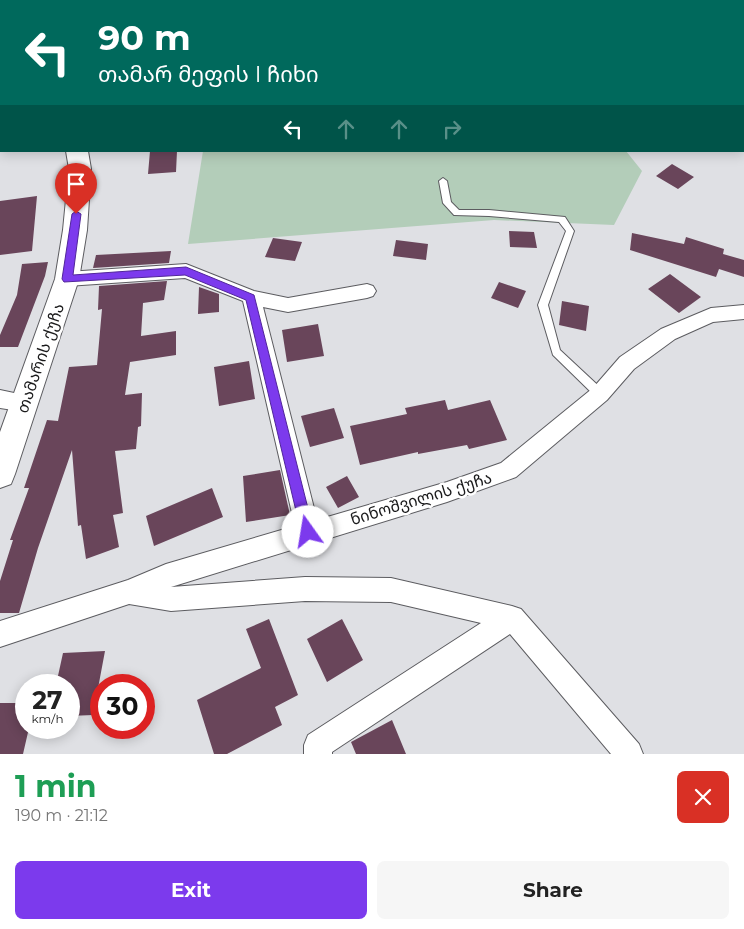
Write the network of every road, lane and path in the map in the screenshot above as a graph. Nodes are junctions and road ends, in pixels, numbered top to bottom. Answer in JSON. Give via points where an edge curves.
{"nodes":[{"id":1,"x":77,"y":152,"type":"edge"},
{"id":2,"x":443,"y":181,"type":"dead end"},
{"id":3,"x":67,"y":279,"type":"junction"},
{"id":4,"x":367,"y":291,"type":"dead end"},
{"id":5,"x":251,"y":297,"type":"junction"},
{"id":6,"x":744,"y":312,"type":"edge"},
{"id":7,"x":600,"y":394,"type":"junction"},
{"id":8,"x":0,"y":399,"type":"edge"},
{"id":9,"x":26,"y":403,"type":"junction"},
{"id":10,"x":0,"y":474,"type":"edge"},
{"id":11,"x":308,"y":532,"type":"junction"},
{"id":12,"x":129,"y":592,"type":"junction"},
{"id":13,"x":512,"y":618,"type":"junction"},
{"id":14,"x":0,"y":634,"type":"edge"},
{"id":15,"x":318,"y":754,"type":"edge"},
{"id":16,"x":629,"y":754,"type":"edge"}],
"edges":[{"from":1,"to":3,"type":"main road","name":"თამარის ქუჩა","via":[[80,169],[76,230]]},
{"from":2,"to":7,"type":"lane","via":[[447,203],[457,214],[489,213],[562,219],[570,231],[543,305],[556,352]]},
{"from":3,"to":5,"type":"street","via":[[186,271]]},
{"from":3,"to":9,"type":"main road","name":"თამარის ქუჩა"},
{"from":4,"to":5,"type":"street","via":[[288,305]]},
{"from":5,"to":11,"type":"street"},
{"from":6,"to":7,"type":"street","name":"ნინოშვილის ქუჩა","via":[[711,315],[668,334],[628,363]]},
{"from":7,"to":11,"type":"street","name":"ნინოშვილის ქუჩა","via":[[508,470],[447,492]]},
{"from":8,"to":9,"type":"street"},
{"from":9,"to":10,"type":"main road","name":"თამარის ქუჩა"},
{"from":11,"to":12,"type":"street","name":"ნინოშვილის ქუჩა","via":[[166,576]]},
{"from":12,"to":13,"type":"street","via":[[171,599],[305,589],[391,590]]},
{"from":12,"to":14,"type":"street","name":"ნინოშვილის ქუჩა"},
{"from":13,"to":15,"type":"street","via":[[318,745]]},
{"from":13,"to":16,"type":"street"}]}
